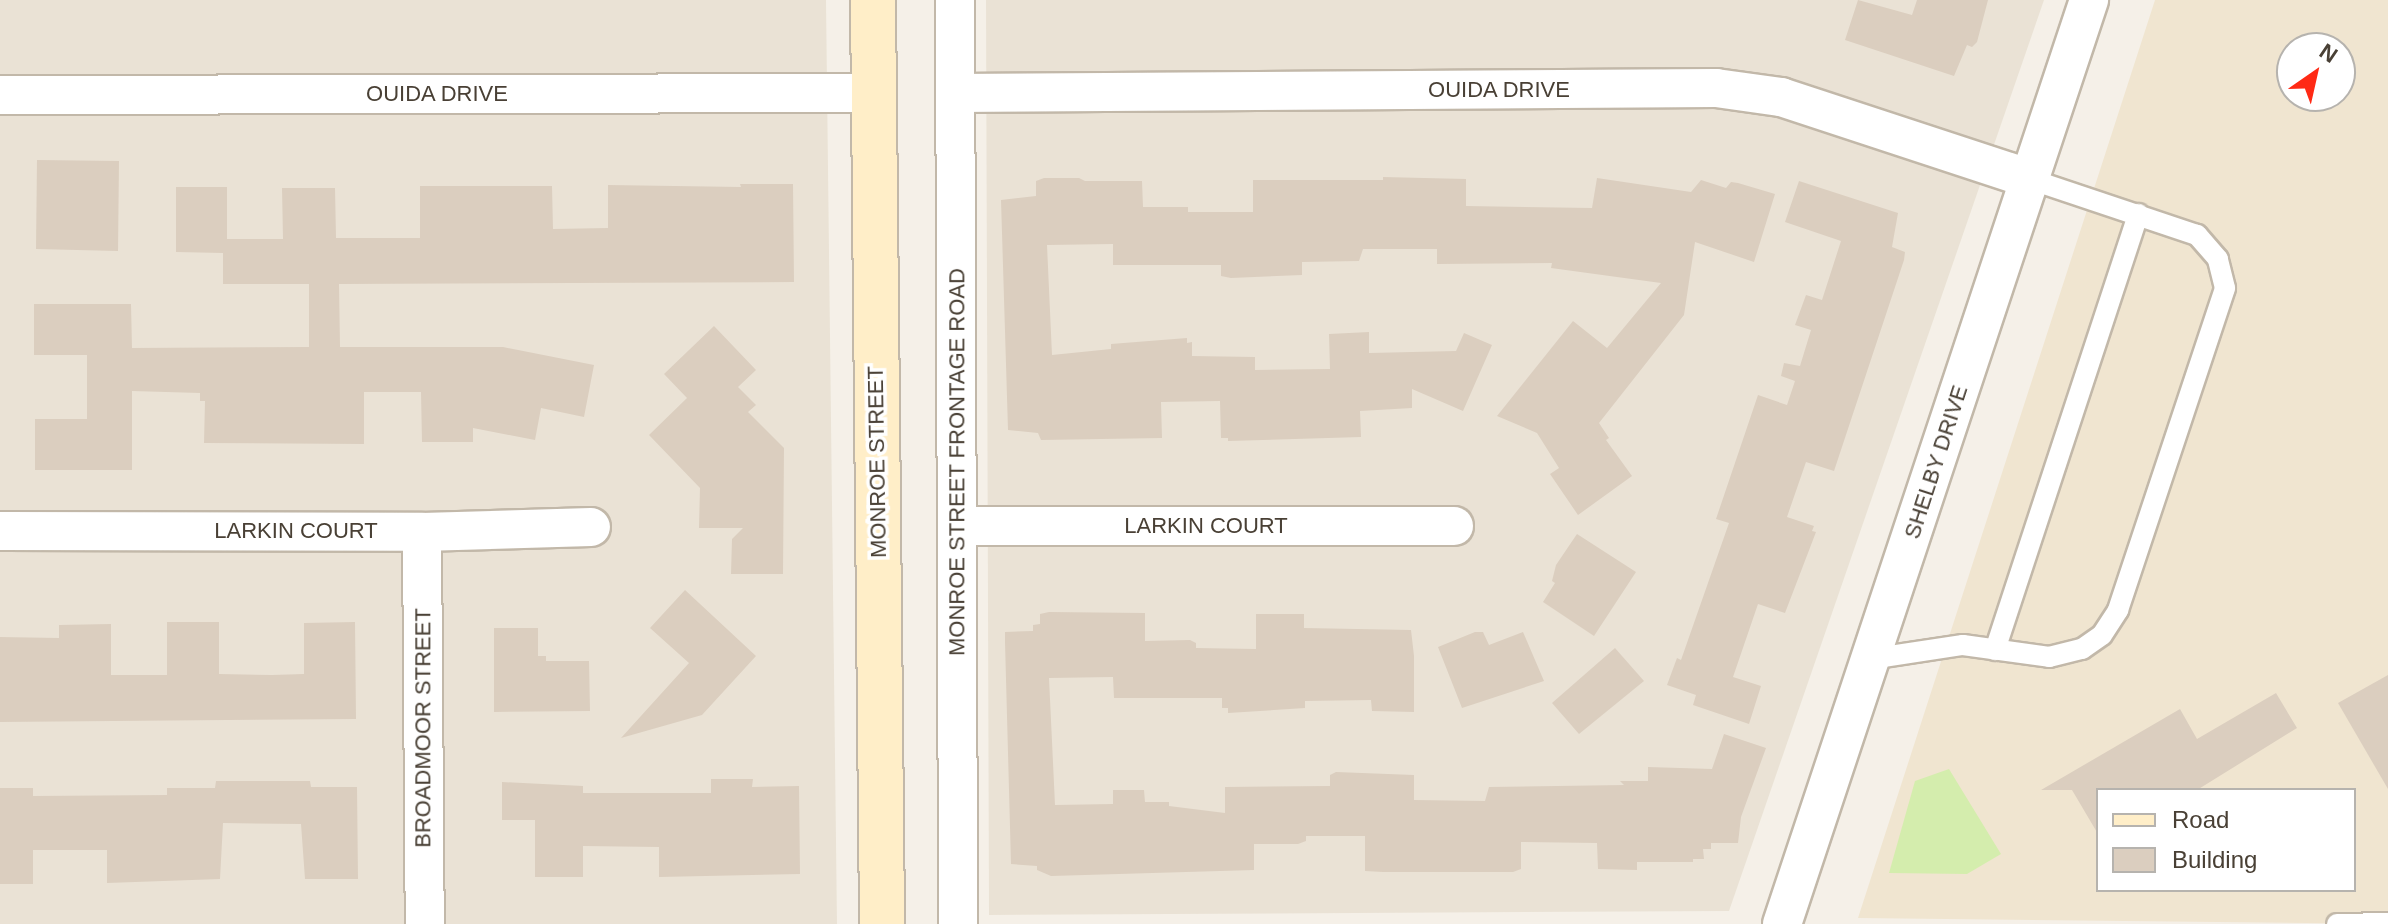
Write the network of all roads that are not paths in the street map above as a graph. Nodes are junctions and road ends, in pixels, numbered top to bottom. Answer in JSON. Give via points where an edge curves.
{"nodes":[{"id":1,"x":873,"y":0,"type":"edge"},
{"id":2,"x":955,"y":0,"type":"edge"},
{"id":3,"x":2089,"y":0,"type":"edge"},
{"id":4,"x":874,"y":93,"type":"junction"},
{"id":5,"x":955,"y":93,"type":"junction"},
{"id":6,"x":0,"y":95,"type":"edge"},
{"id":7,"x":2030,"y":179,"type":"junction"},
{"id":8,"x":2138,"y":214,"type":"junction"},
{"id":9,"x":957,"y":526,"type":"junction"},
{"id":10,"x":1454,"y":526,"type":"dead end"},
{"id":11,"x":591,"y":527,"type":"dead end"},
{"id":12,"x":0,"y":531,"type":"edge"},
{"id":13,"x":422,"y":532,"type":"junction"},
{"id":14,"x":1995,"y":650,"type":"junction"},
{"id":15,"x":1870,"y":659,"type":"junction"},
{"id":16,"x":2388,"y":923,"type":"edge"},
{"id":17,"x":425,"y":924,"type":"edge"},
{"id":18,"x":882,"y":924,"type":"edge"},
{"id":19,"x":958,"y":924,"type":"edge"},
{"id":20,"x":1782,"y":924,"type":"edge"},
{"id":21,"x":2337,"y":924,"type":"edge"}],
"edges":[{"from":1,"to":4,"type":"main road","name":"MONROE STREET"},
{"from":2,"to":5,"type":"street","name":"MONROE STREET FRONTAGE ROAD"},
{"from":3,"to":7,"type":"street","name":"SHELBY DRIVE"},
{"from":4,"to":6,"type":"street","name":"OUIDA DRIVE"},
{"from":4,"to":18,"type":"main road","name":"MONROE STREET"},
{"from":5,"to":7,"type":"street","name":"OUIDA DRIVE","via":[[1716,88],[1781,97]]},
{"from":5,"to":9,"type":"street","name":"MONROE STREET FRONTAGE ROAD"},
{"from":7,"to":8,"type":"lane"},
{"from":7,"to":15,"type":"street","name":"SHELBY DRIVE"},
{"from":8,"to":14,"type":"lane"},
{"from":8,"to":14,"type":"lane","via":[[2197,235],[2218,259],[2225,288],[2118,610],[2102,635],[2082,649],[2049,657]]},
{"from":9,"to":10,"type":"street","name":"LARKIN COURT"},
{"from":9,"to":19,"type":"street","name":"MONROE STREET FRONTAGE ROAD"},
{"from":11,"to":13,"type":"street","name":"LARKIN COURT"},
{"from":12,"to":13,"type":"street","name":"LARKIN COURT"},
{"from":13,"to":17,"type":"street","name":"BROADMOOR STREET"},
{"from":14,"to":15,"type":"lane","via":[[1963,645]]},
{"from":15,"to":20,"type":"street","name":"SHELBY DRIVE"},
{"from":16,"to":21,"type":"lane"}]}
